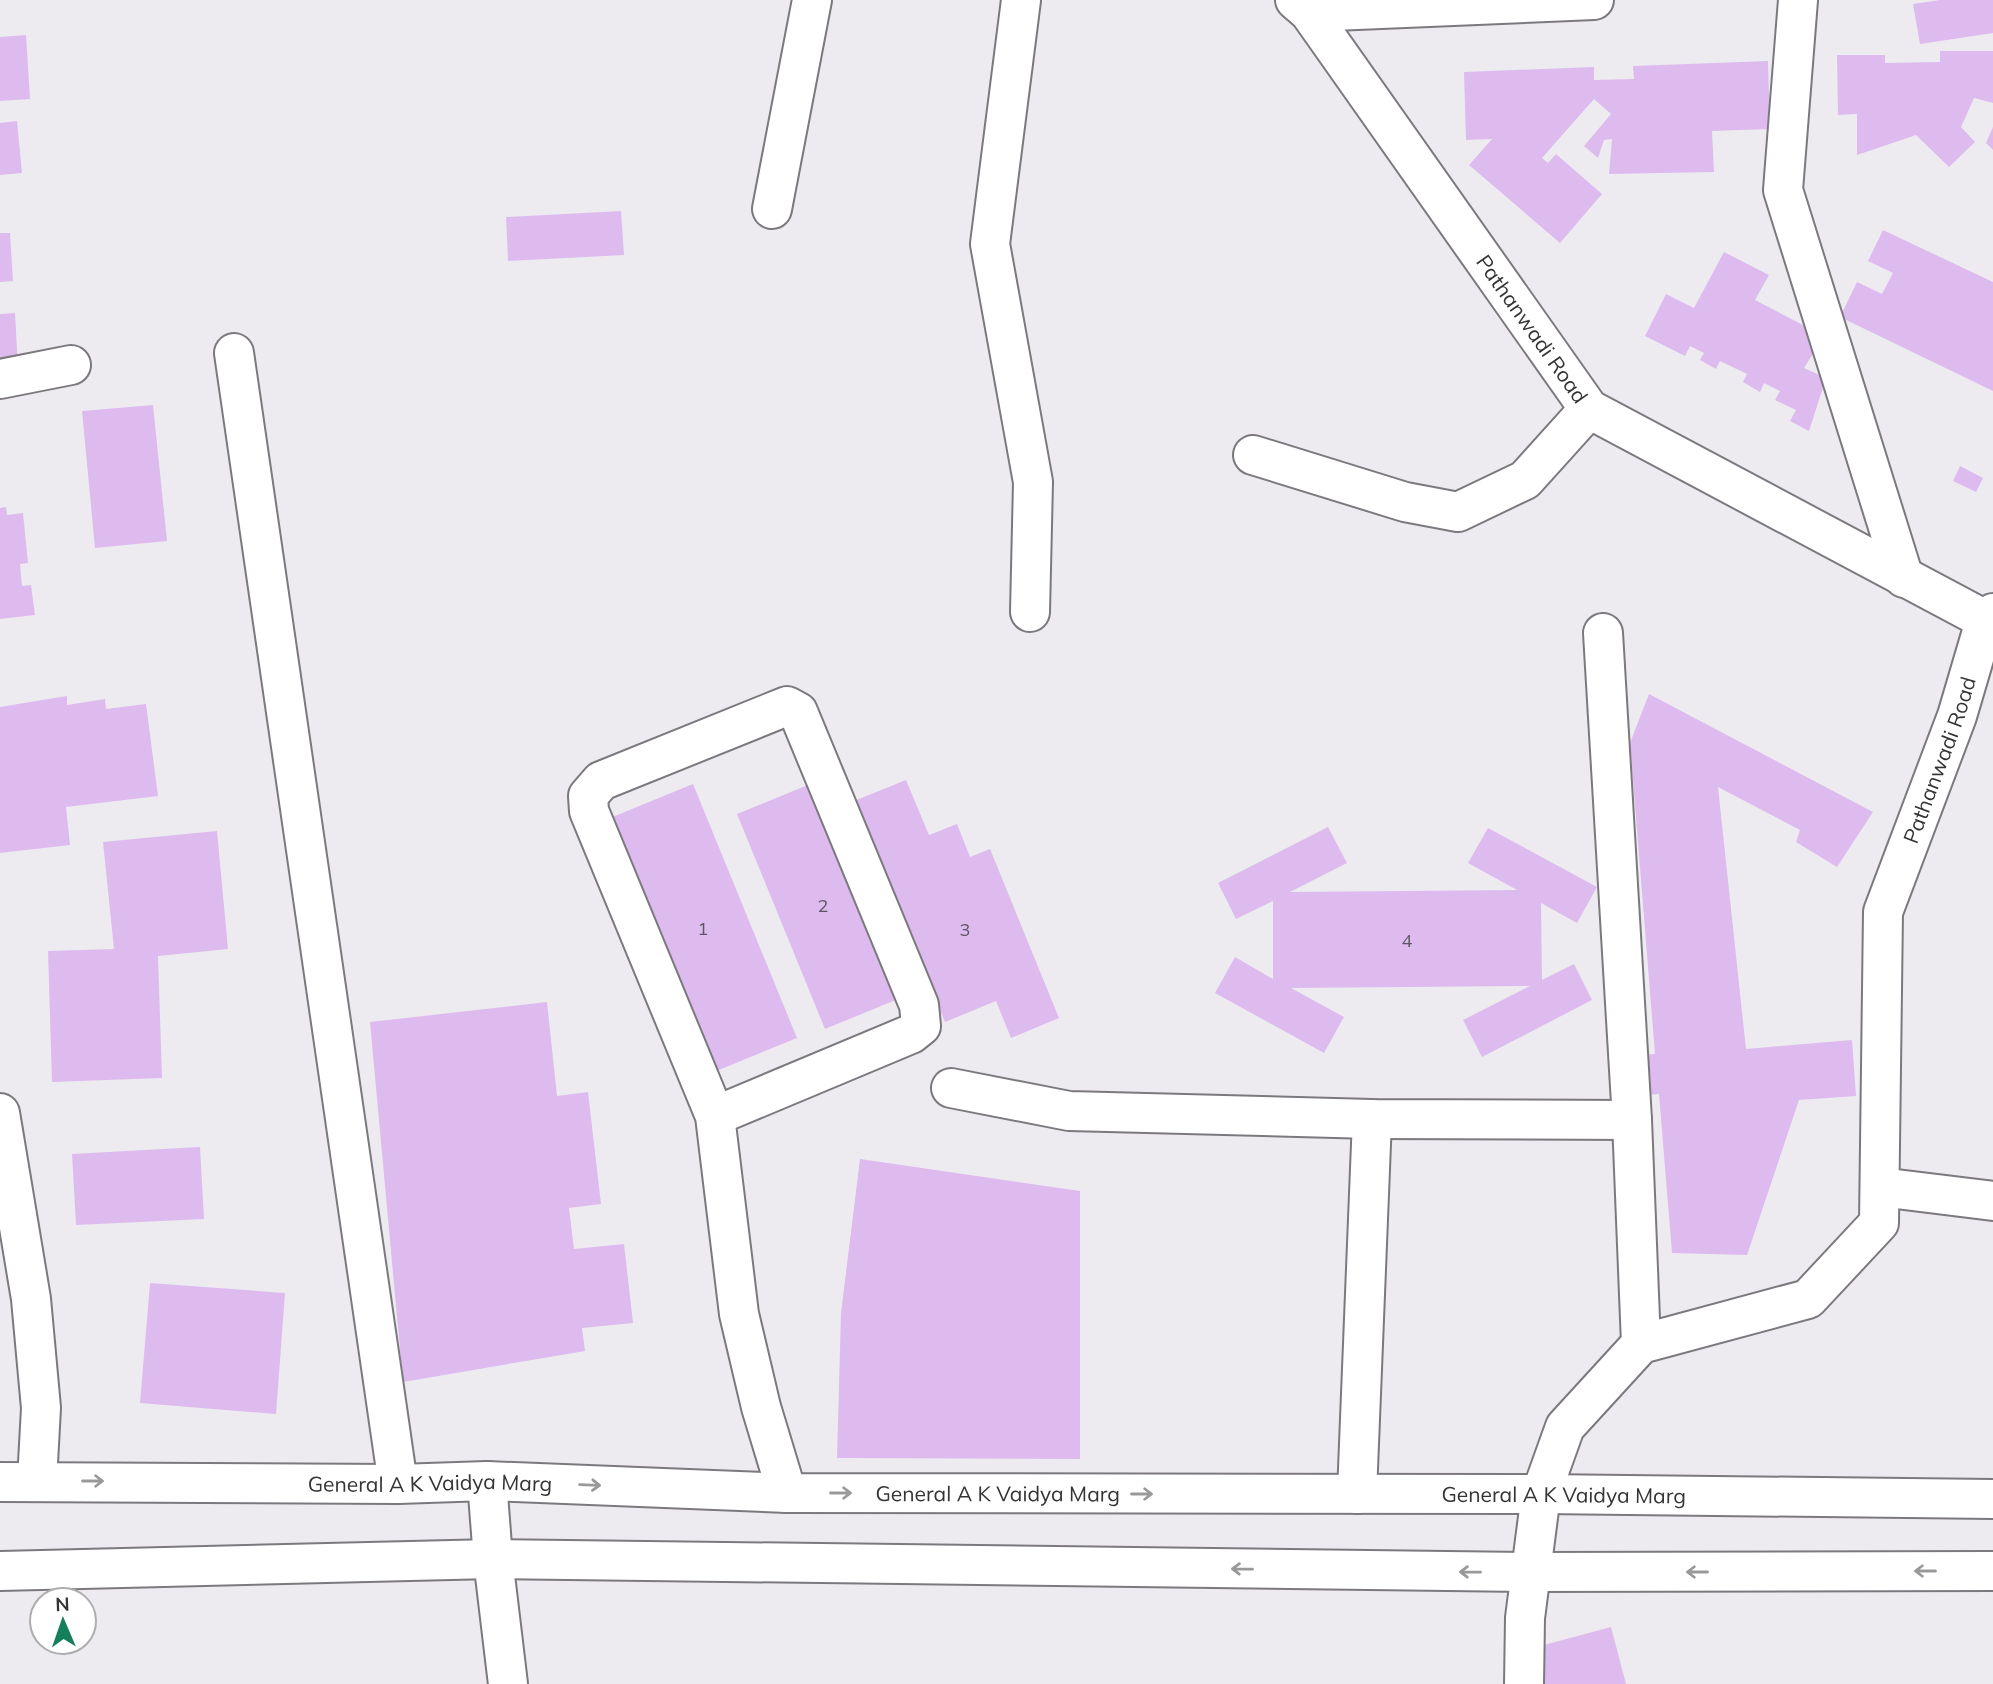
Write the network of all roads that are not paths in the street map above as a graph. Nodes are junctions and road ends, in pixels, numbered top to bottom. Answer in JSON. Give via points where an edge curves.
{"nodes":[{"id":1,"x":812,"y":0,"type":"edge"},
{"id":2,"x":1021,"y":0,"type":"edge"},
{"id":3,"x":1594,"y":0,"type":"edge"},
{"id":4,"x":1798,"y":0,"type":"edge"},
{"id":5,"x":1302,"y":6,"type":"edge"},
{"id":6,"x":772,"y":209,"type":"dead end"},
{"id":7,"x":234,"y":353,"type":"dead end"},
{"id":8,"x":71,"y":365,"type":"dead end"},
{"id":9,"x":0,"y":379,"type":"edge"},
{"id":10,"x":1589,"y":409,"type":"junction"},
{"id":11,"x":1253,"y":454,"type":"dead end"},
{"id":12,"x":1904,"y":578,"type":"junction"},
{"id":13,"x":1030,"y":612,"type":"dead end"},
{"id":14,"x":1990,"y":619,"type":"edge"},
{"id":15,"x":1603,"y":633,"type":"dead end"},
{"id":16,"x":951,"y":1088,"type":"dead end"},
{"id":17,"x":0,"y":1113,"type":"edge"},
{"id":18,"x":715,"y":1115,"type":"junction"},
{"id":19,"x":1372,"y":1119,"type":"junction"},
{"id":20,"x":1632,"y":1120,"type":"junction"},
{"id":21,"x":1880,"y":1187,"type":"junction"},
{"id":22,"x":1993,"y":1201,"type":"edge"},
{"id":23,"x":1641,"y":1344,"type":"junction"},
{"id":24,"x":18,"y":1481,"type":"edge"},
{"id":25,"x":487,"y":1481,"type":"junction"},
{"id":26,"x":398,"y":1484,"type":"junction"},
{"id":27,"x":787,"y":1493,"type":"junction"},
{"id":28,"x":1357,"y":1494,"type":"junction"},
{"id":29,"x":1541,"y":1494,"type":"junction"},
{"id":30,"x":1993,"y":1499,"type":"edge"},
{"id":31,"x":493,"y":1559,"type":"junction"},
{"id":32,"x":0,"y":1571,"type":"edge"},
{"id":33,"x":1993,"y":1571,"type":"edge"},
{"id":34,"x":1530,"y":1572,"type":"junction"},
{"id":35,"x":508,"y":1684,"type":"edge"},
{"id":36,"x":1524,"y":1684,"type":"edge"}],
"edges":[{"from":1,"to":6,"type":"street"},
{"from":2,"to":13,"type":"street","via":[[990,244],[1033,482]]},
{"from":3,"to":5,"type":"street"},
{"from":4,"to":12,"type":"street","via":[[1783,190]]},
{"from":5,"to":10,"type":"street","name":"Pathanwadi Road"},
{"from":7,"to":26,"type":"street"},
{"from":8,"to":9,"type":"street"},
{"from":10,"to":11,"type":"street","via":[[1525,480],[1458,512],[1405,502]]},
{"from":10,"to":12,"type":"street","name":"Pathanwadi Road"},
{"from":12,"to":14,"type":"street","name":"Pathanwadi Road"},
{"from":14,"to":21,"type":"street","name":"Pathanwadi Road","via":[[1883,912]]},
{"from":15,"to":20,"type":"street"},
{"from":16,"to":19,"type":"street","via":[[1069,1111]]},
{"from":17,"to":24,"type":"street","via":[[27,1264],[41,1408]]},
{"from":18,"to":18,"type":"street","via":[[589,811],[588,796],[601,781],[787,706],[798,712],[919,1005],[921,1026]]},
{"from":18,"to":27,"type":"street","via":[[739,1314]]},
{"from":19,"to":20,"type":"street"},
{"from":19,"to":28,"type":"street"},
{"from":20,"to":23,"type":"street"},
{"from":21,"to":22,"type":"street"},
{"from":21,"to":23,"type":"street","name":"Pathanwadi Road","via":[[1879,1223],[1808,1299]]},
{"from":23,"to":29,"type":"street","via":[[1565,1427]]},
{"from":24,"to":26,"type":"street","name":"General A K Vaidya Marg","one_way":true},
{"from":25,"to":26,"type":"street","name":"General A K Vaidya Marg"},
{"from":25,"to":27,"type":"street","name":"General A K Vaidya Marg","one_way":true},
{"from":25,"to":31,"type":"street"},
{"from":27,"to":28,"type":"street","name":"General A K Vaidya Marg","one_way":true},
{"from":28,"to":29,"type":"street","name":"General A K Vaidya Marg"},
{"from":29,"to":30,"type":"street","name":"General A K Vaidya Marg"},
{"from":29,"to":34,"type":"street"},
{"from":31,"to":32,"type":"street"},
{"from":34,"to":31,"type":"street","one_way":true},
{"from":31,"to":35,"type":"street"},
{"from":33,"to":34,"type":"street","one_way":true},
{"from":34,"to":36,"type":"street"}]}
